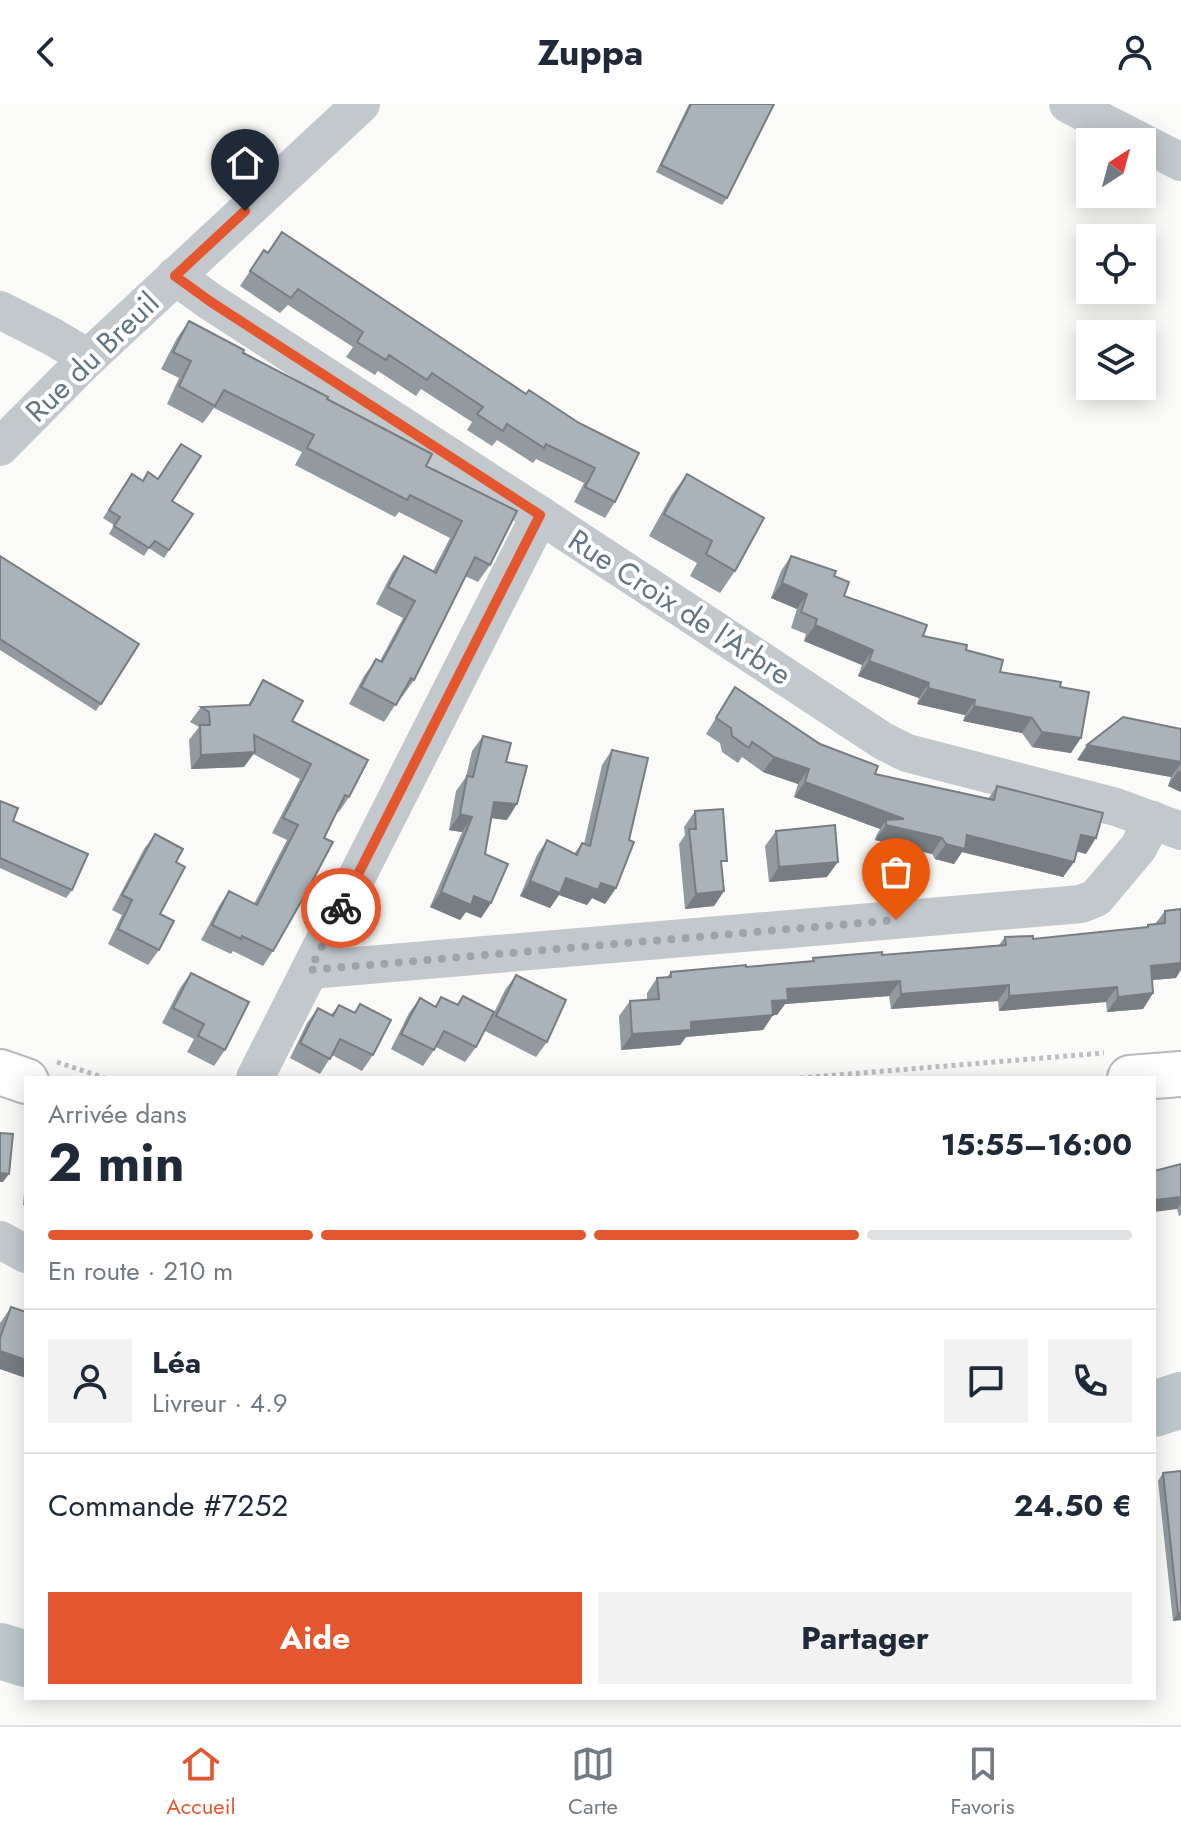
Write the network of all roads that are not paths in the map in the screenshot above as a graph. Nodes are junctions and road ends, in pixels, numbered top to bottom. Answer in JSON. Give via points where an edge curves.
{"nodes":[{"id":1,"x":361,"y":104,"type":"edge"},
{"id":2,"x":1068,"y":104,"type":"edge"},
{"id":3,"x":1181,"y":162,"type":"edge"},
{"id":4,"x":175,"y":276,"type":"junction"},
{"id":5,"x":0,"y":310,"type":"edge"},
{"id":6,"x":88,"y":358,"type":"junction"},
{"id":7,"x":0,"y":447,"type":"edge"},
{"id":8,"x":540,"y":515,"type":"junction"},
{"id":9,"x":1167,"y":826,"type":"edge"},
{"id":10,"x":310,"y":970,"type":"junction"},
{"id":11,"x":1117,"y":1065,"type":"edge"},
{"id":12,"x":0,"y":1072,"type":"edge"},
{"id":13,"x":1181,"y":1074,"type":"edge"},
{"id":14,"x":256,"y":1076,"type":"edge"},
{"id":15,"x":24,"y":1080,"type":"edge"},
{"id":16,"x":0,"y":1240,"type":"edge"},
{"id":17,"x":24,"y":1253,"type":"edge"}],
"edges":[{"from":1,"to":4,"type":"street","name":"Rue du Breuil"},
{"from":2,"to":3,"type":"street"},
{"from":4,"to":6,"type":"street","name":"Rue du Breuil"},
{"from":4,"to":8,"type":"street","name":"Rue Croix de l'Arbre"},
{"from":5,"to":6,"type":"street"},
{"from":6,"to":7,"type":"street","name":"Rue du Breuil"},
{"from":8,"to":9,"type":"street","name":"Rue Croix de l'Arbre","via":[[907,753],[1116,807]]},
{"from":8,"to":10,"type":"street"},
{"from":9,"to":10,"type":"street","via":[[1138,848],[1096,898],[1081,904]]},
{"from":10,"to":14,"type":"street"},
{"from":11,"to":13,"type":"main road"},
{"from":12,"to":15,"type":"main road"},
{"from":16,"to":17,"type":"street"}]}
